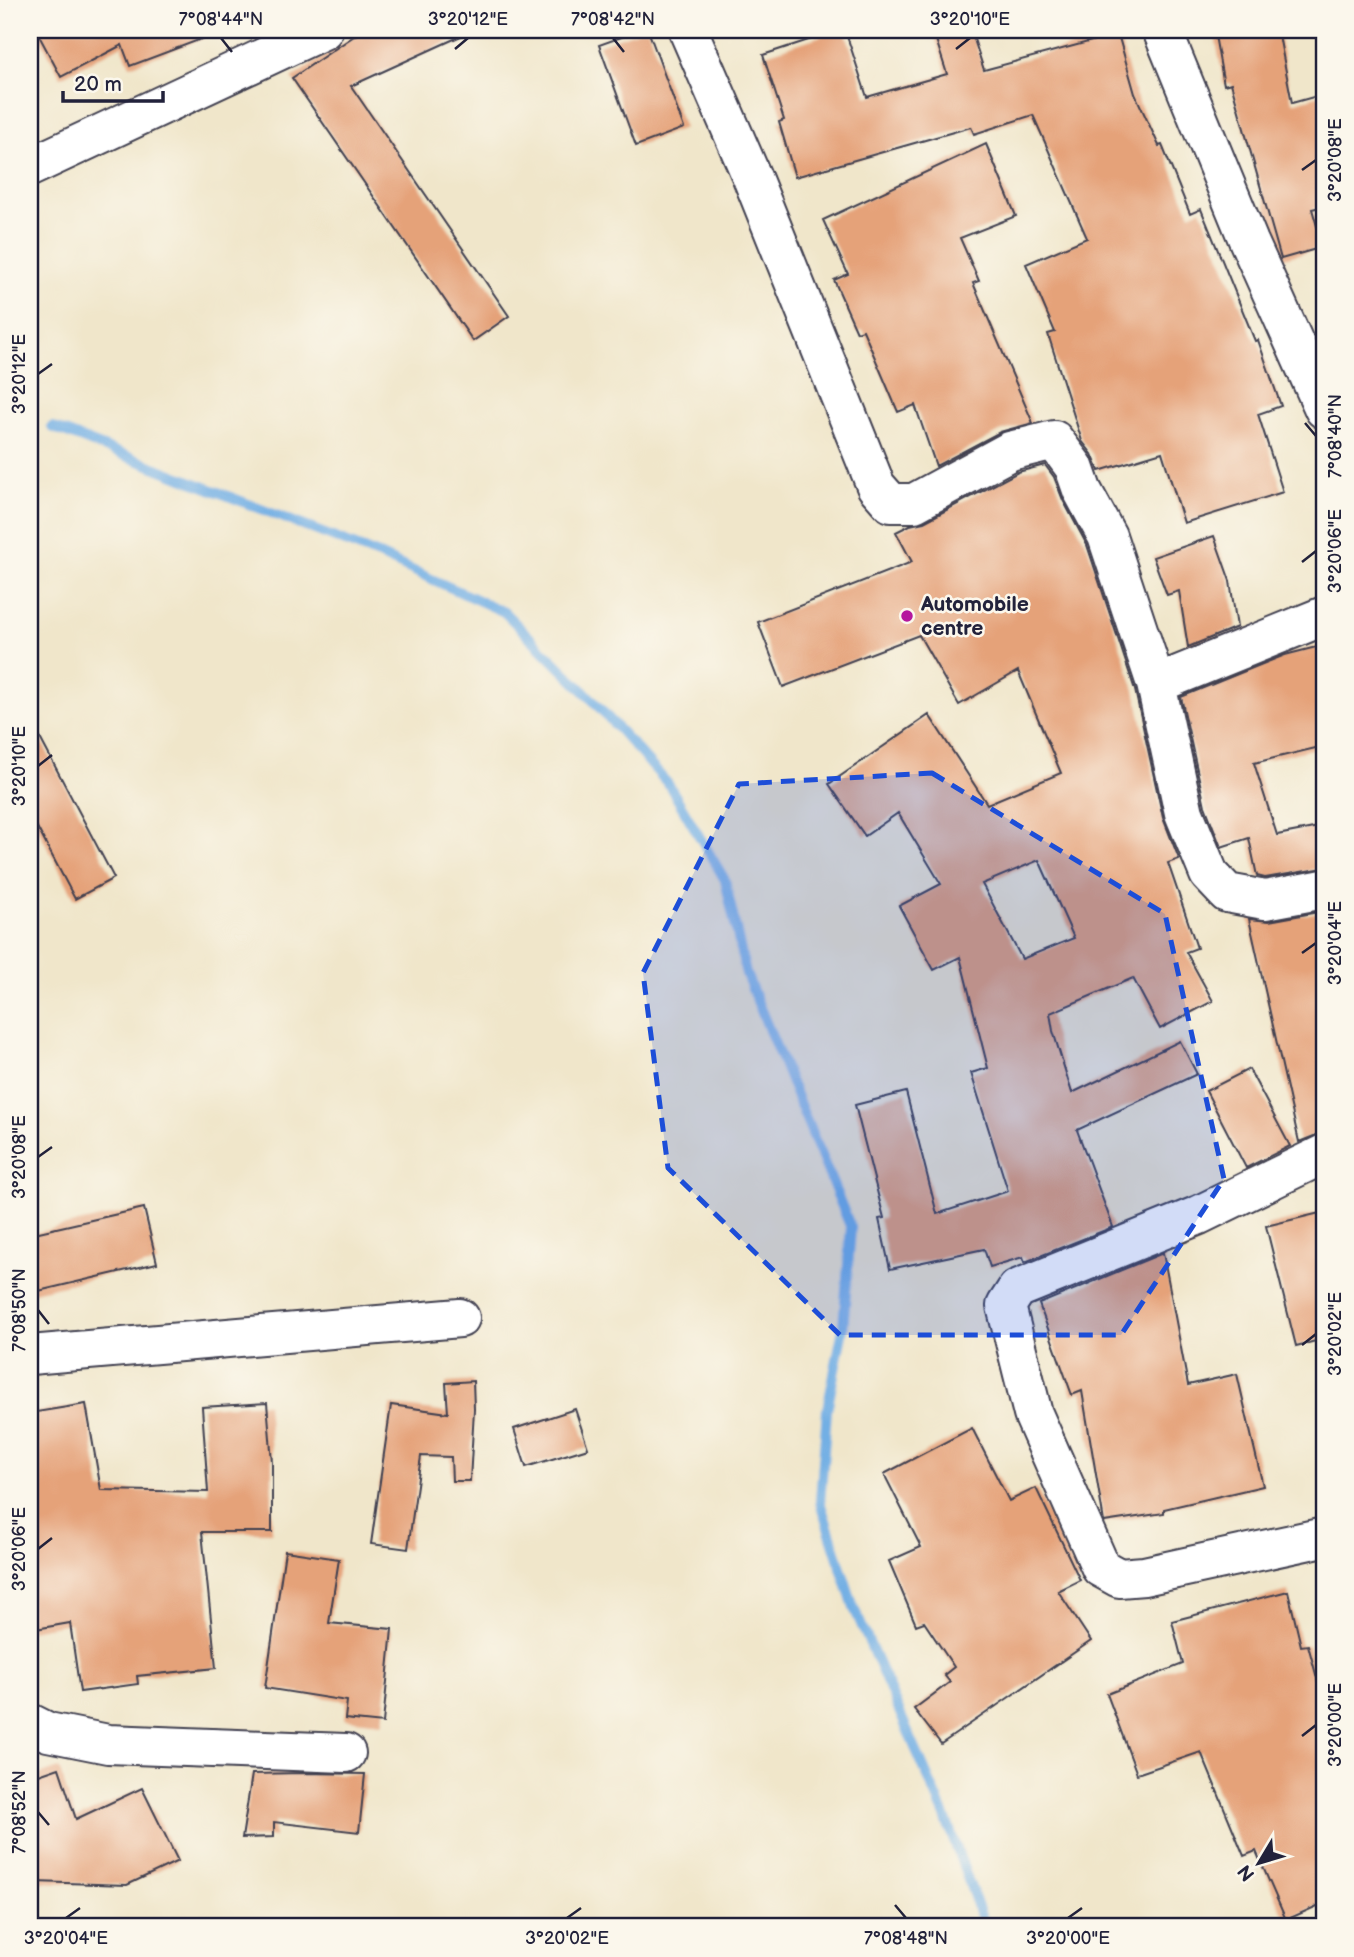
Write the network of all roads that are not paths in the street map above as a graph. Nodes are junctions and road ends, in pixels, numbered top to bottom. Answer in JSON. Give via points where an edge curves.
{"nodes":[{"id":1,"x":323,"y":30,"type":"edge"},
{"id":2,"x":688,"y":30,"type":"edge"},
{"id":3,"x":1162,"y":30,"type":"edge"},
{"id":4,"x":30,"y":167,"type":"edge"},
{"id":5,"x":1324,"y":409,"type":"edge"},
{"id":6,"x":1324,"y":615,"type":"edge"},
{"id":7,"x":1156,"y":684,"type":"junction"},
{"id":8,"x":1324,"y":889,"type":"edge"},
{"id":9,"x":1324,"y":1154,"type":"edge"},
{"id":10,"x":460,"y":1318,"type":"dead end"},
{"id":11,"x":30,"y":1356,"type":"edge"},
{"id":12,"x":1324,"y":1537,"type":"edge"},
{"id":13,"x":30,"y":1723,"type":"edge"},
{"id":14,"x":346,"y":1753,"type":"dead end"}],
"edges":[{"from":1,"to":4,"type":"street"},
{"from":2,"to":7,"type":"street","via":[[876,486],[891,503],[914,503],[1010,451],[1054,440],[1074,467],[1107,536]]},
{"from":3,"to":5,"type":"street"},
{"from":6,"to":7,"type":"street"},
{"from":7,"to":8,"type":"street","via":[[1184,813],[1209,874],[1227,893],[1265,900]]},
{"from":9,"to":12,"type":"street","via":[[1199,1215],[1017,1289],[1006,1306],[1033,1413],[1101,1567],[1119,1578],[1144,1576]]},
{"from":10,"to":11,"type":"street"},
{"from":13,"to":14,"type":"street","via":[[48,1732],[108,1744]]}]}
